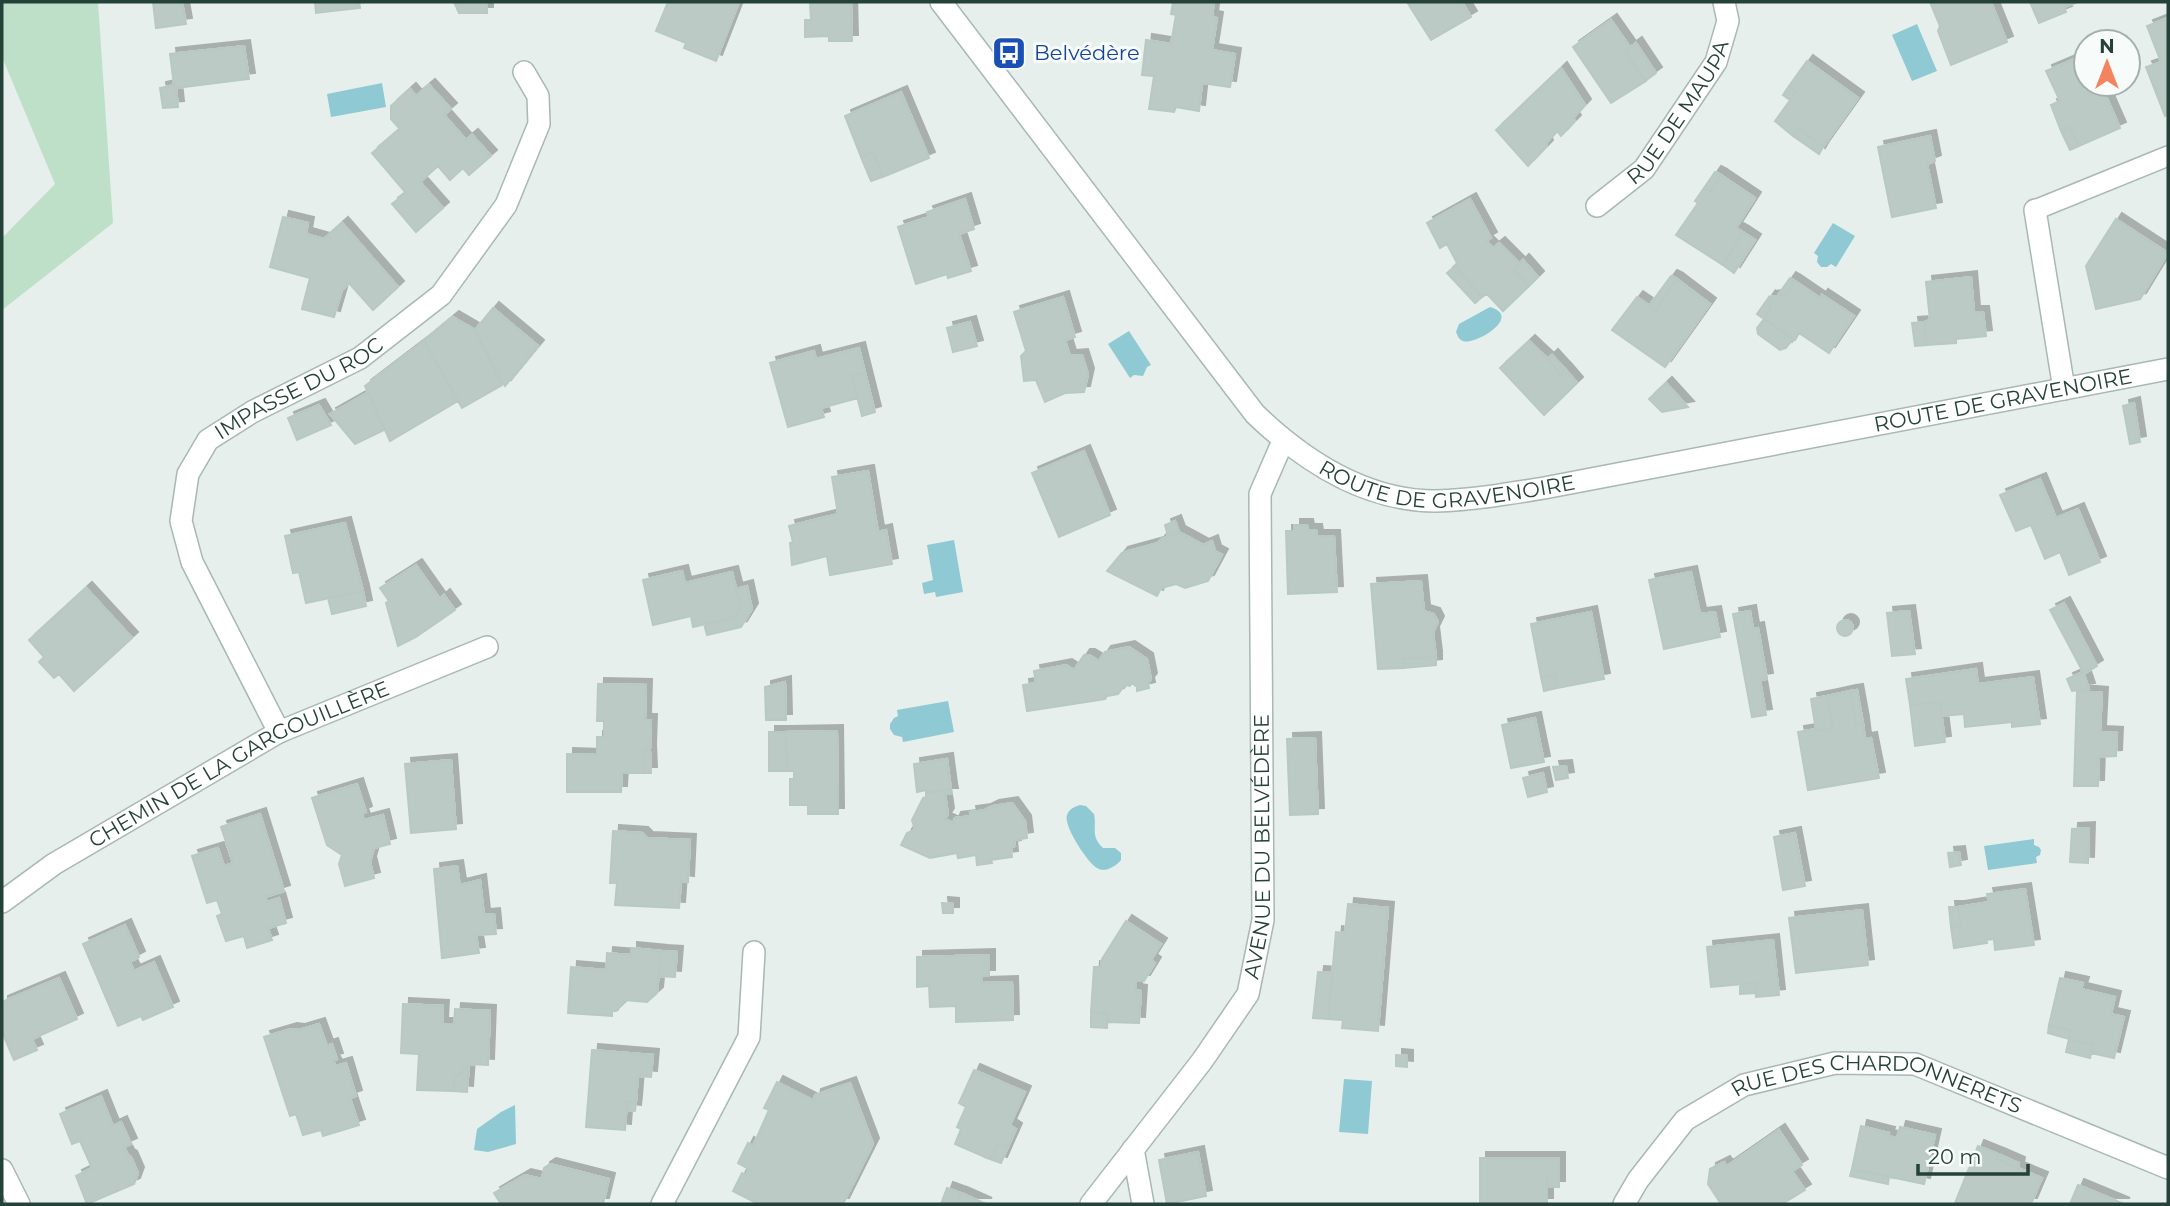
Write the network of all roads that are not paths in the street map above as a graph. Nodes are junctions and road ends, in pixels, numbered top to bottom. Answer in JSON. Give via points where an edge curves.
{"nodes":[{"id":1,"x":941,"y":2,"type":"edge"},
{"id":2,"x":1724,"y":2,"type":"edge"},
{"id":3,"x":524,"y":72,"type":"dead end"},
{"id":4,"x":2168,"y":156,"type":"edge"},
{"id":5,"x":1597,"y":206,"type":"dead end"},
{"id":6,"x":2035,"y":210,"type":"joint"},
{"id":7,"x":2168,"y":369,"type":"edge"},
{"id":8,"x":2064,"y":389,"type":"junction"},
{"id":9,"x":1283,"y":441,"type":"junction"},
{"id":10,"x":486,"y":647,"type":"dead end"},
{"id":11,"x":279,"y":732,"type":"junction"},
{"id":12,"x":2,"y":902,"type":"edge"},
{"id":13,"x":754,"y":953,"type":"dead end"},
{"id":14,"x":1133,"y":1149,"type":"junction"},
{"id":15,"x":2168,"y":1168,"type":"edge"},
{"id":16,"x":2,"y":1170,"type":"edge"},
{"id":17,"x":19,"y":1204,"type":"edge"},
{"id":18,"x":662,"y":1204,"type":"edge"},
{"id":19,"x":1091,"y":1204,"type":"edge"},
{"id":20,"x":1143,"y":1204,"type":"edge"},
{"id":21,"x":1625,"y":1204,"type":"edge"}],
"edges":[{"from":1,"to":9,"type":"street","name":"ROUTE DE GRAVENOIRE","via":[[1255,414]]},
{"from":2,"to":5,"type":"street","name":"RUE DE MAUPA","via":[[1728,21],[1716,62],[1644,169]]},
{"from":3,"to":11,"type":"street","name":"IMPASSE DU ROC","via":[[538,96],[539,124],[506,205],[441,295],[360,358],[252,412],[208,440],[188,474],[181,521],[192,562]]},
{"from":4,"to":6,"type":"lane"},
{"from":6,"to":8,"type":"street"},
{"from":7,"to":8,"type":"street","name":"ROUTE DE GRAVENOIRE"},
{"from":8,"to":9,"type":"street","name":"ROUTE DE GRAVENOIRE","via":[[1481,498],[1433,501],[1398,497],[1326,470]]},
{"from":9,"to":14,"type":"street","name":"AVENUE DU BELVÉDÈRE","via":[[1260,494],[1263,920],[1248,994]]},
{"from":10,"to":11,"type":"street","name":"CHEMIN DE LA GARGOUILLÈRE"},
{"from":11,"to":12,"type":"street","name":"CHEMIN DE LA GARGOUILLÈRE","via":[[54,864]]},
{"from":13,"to":18,"type":"street","via":[[749,1037]]},
{"from":14,"to":19,"type":"street","name":"AVENUE DU BELVÉDÈRE"},
{"from":14,"to":20,"type":"street"},
{"from":15,"to":21,"type":"street","name":"RUE DES CHARDONNERETS","via":[[1914,1064],[1835,1062],[1744,1085],[1685,1120]]},
{"from":16,"to":17,"type":"street"}]}
